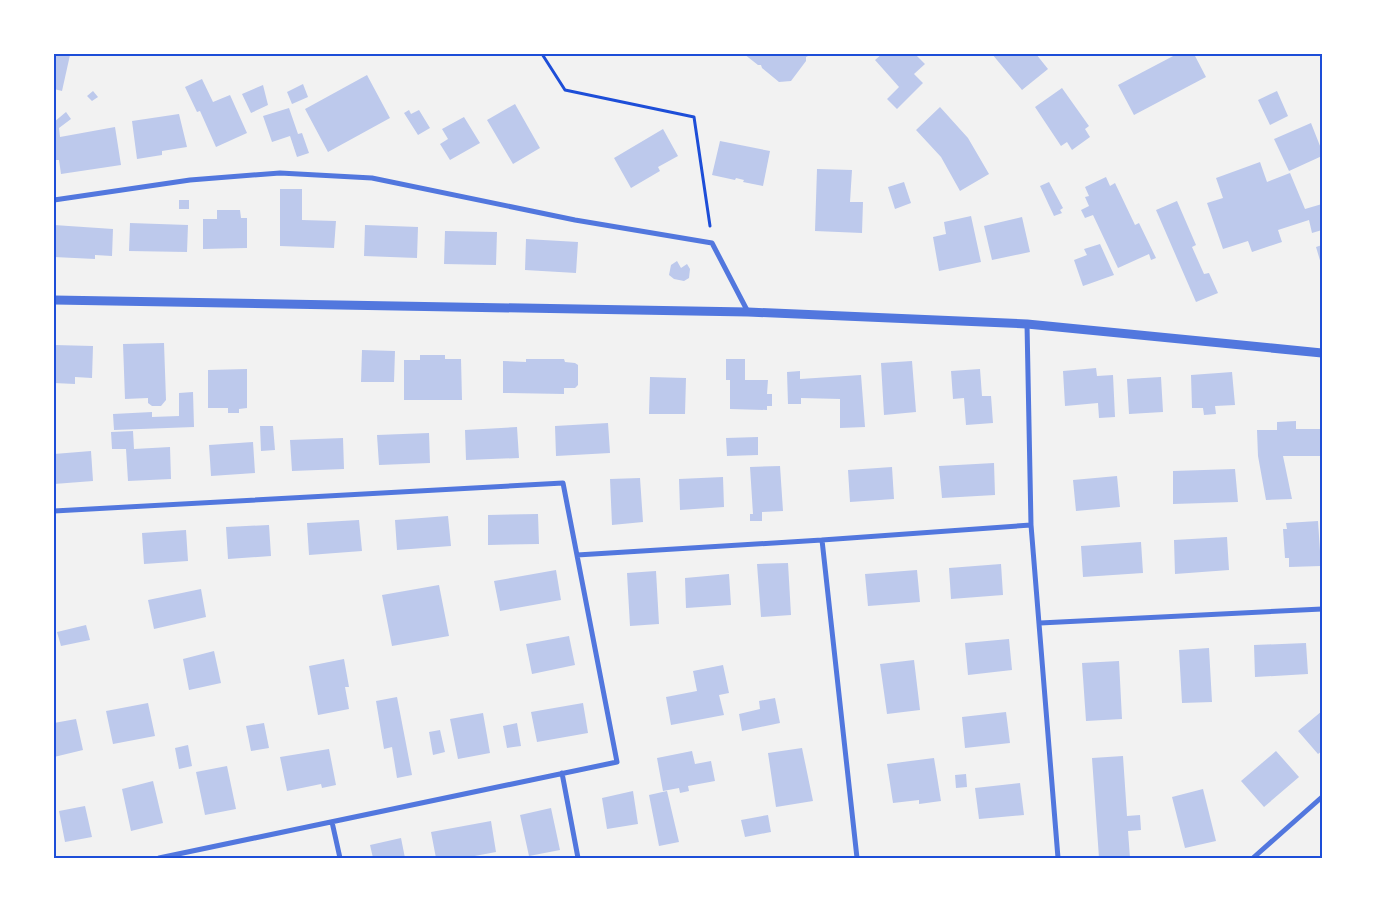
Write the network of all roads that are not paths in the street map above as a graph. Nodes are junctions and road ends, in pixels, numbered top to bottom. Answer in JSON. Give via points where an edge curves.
{"nodes":[{"id":1,"x":54,"y":200,"type":"edge"},
{"id":2,"x":54,"y":300,"type":"edge"},
{"id":3,"x":748,"y":312,"type":"junction"},
{"id":4,"x":1027,"y":324,"type":"junction"},
{"id":5,"x":1322,"y":353,"type":"edge"},
{"id":6,"x":54,"y":511,"type":"edge"},
{"id":7,"x":1031,"y":524,"type":"junction"},
{"id":8,"x":822,"y":540,"type":"junction"},
{"id":9,"x":577,"y":555,"type":"junction"},
{"id":10,"x":1322,"y":609,"type":"edge"},
{"id":11,"x":1040,"y":623,"type":"junction"},
{"id":12,"x":562,"y":773,"type":"junction"},
{"id":13,"x":1322,"y":797,"type":"edge"},
{"id":14,"x":332,"y":822,"type":"junction"},
{"id":15,"x":179,"y":856,"type":"edge"},
{"id":16,"x":159,"y":858,"type":"edge"},
{"id":17,"x":340,"y":858,"type":"edge"},
{"id":18,"x":578,"y":858,"type":"edge"},
{"id":19,"x":858,"y":858,"type":"edge"},
{"id":20,"x":1058,"y":858,"type":"edge"},
{"id":21,"x":1253,"y":858,"type":"edge"}],
"edges":[{"from":1,"to":3,"type":"street","via":[[190,180],[280,173],[372,178],[575,220],[712,243]]},
{"from":2,"to":3,"type":"street"},
{"from":3,"to":4,"type":"street"},
{"from":4,"to":5,"type":"street"},
{"from":4,"to":7,"type":"street"},
{"from":6,"to":9,"type":"street","via":[[563,483]]},
{"from":7,"to":8,"type":"street"},
{"from":7,"to":11,"type":"street"},
{"from":8,"to":9,"type":"street"},
{"from":8,"to":19,"type":"street"},
{"from":9,"to":12,"type":"street","via":[[618,762]]},
{"from":10,"to":11,"type":"street"},
{"from":11,"to":20,"type":"street"},
{"from":12,"to":14,"type":"street"},
{"from":12,"to":18,"type":"street"},
{"from":13,"to":21,"type":"street"},
{"from":14,"to":15,"type":"street"},
{"from":14,"to":17,"type":"street"},
{"from":15,"to":16,"type":"street"}]}
